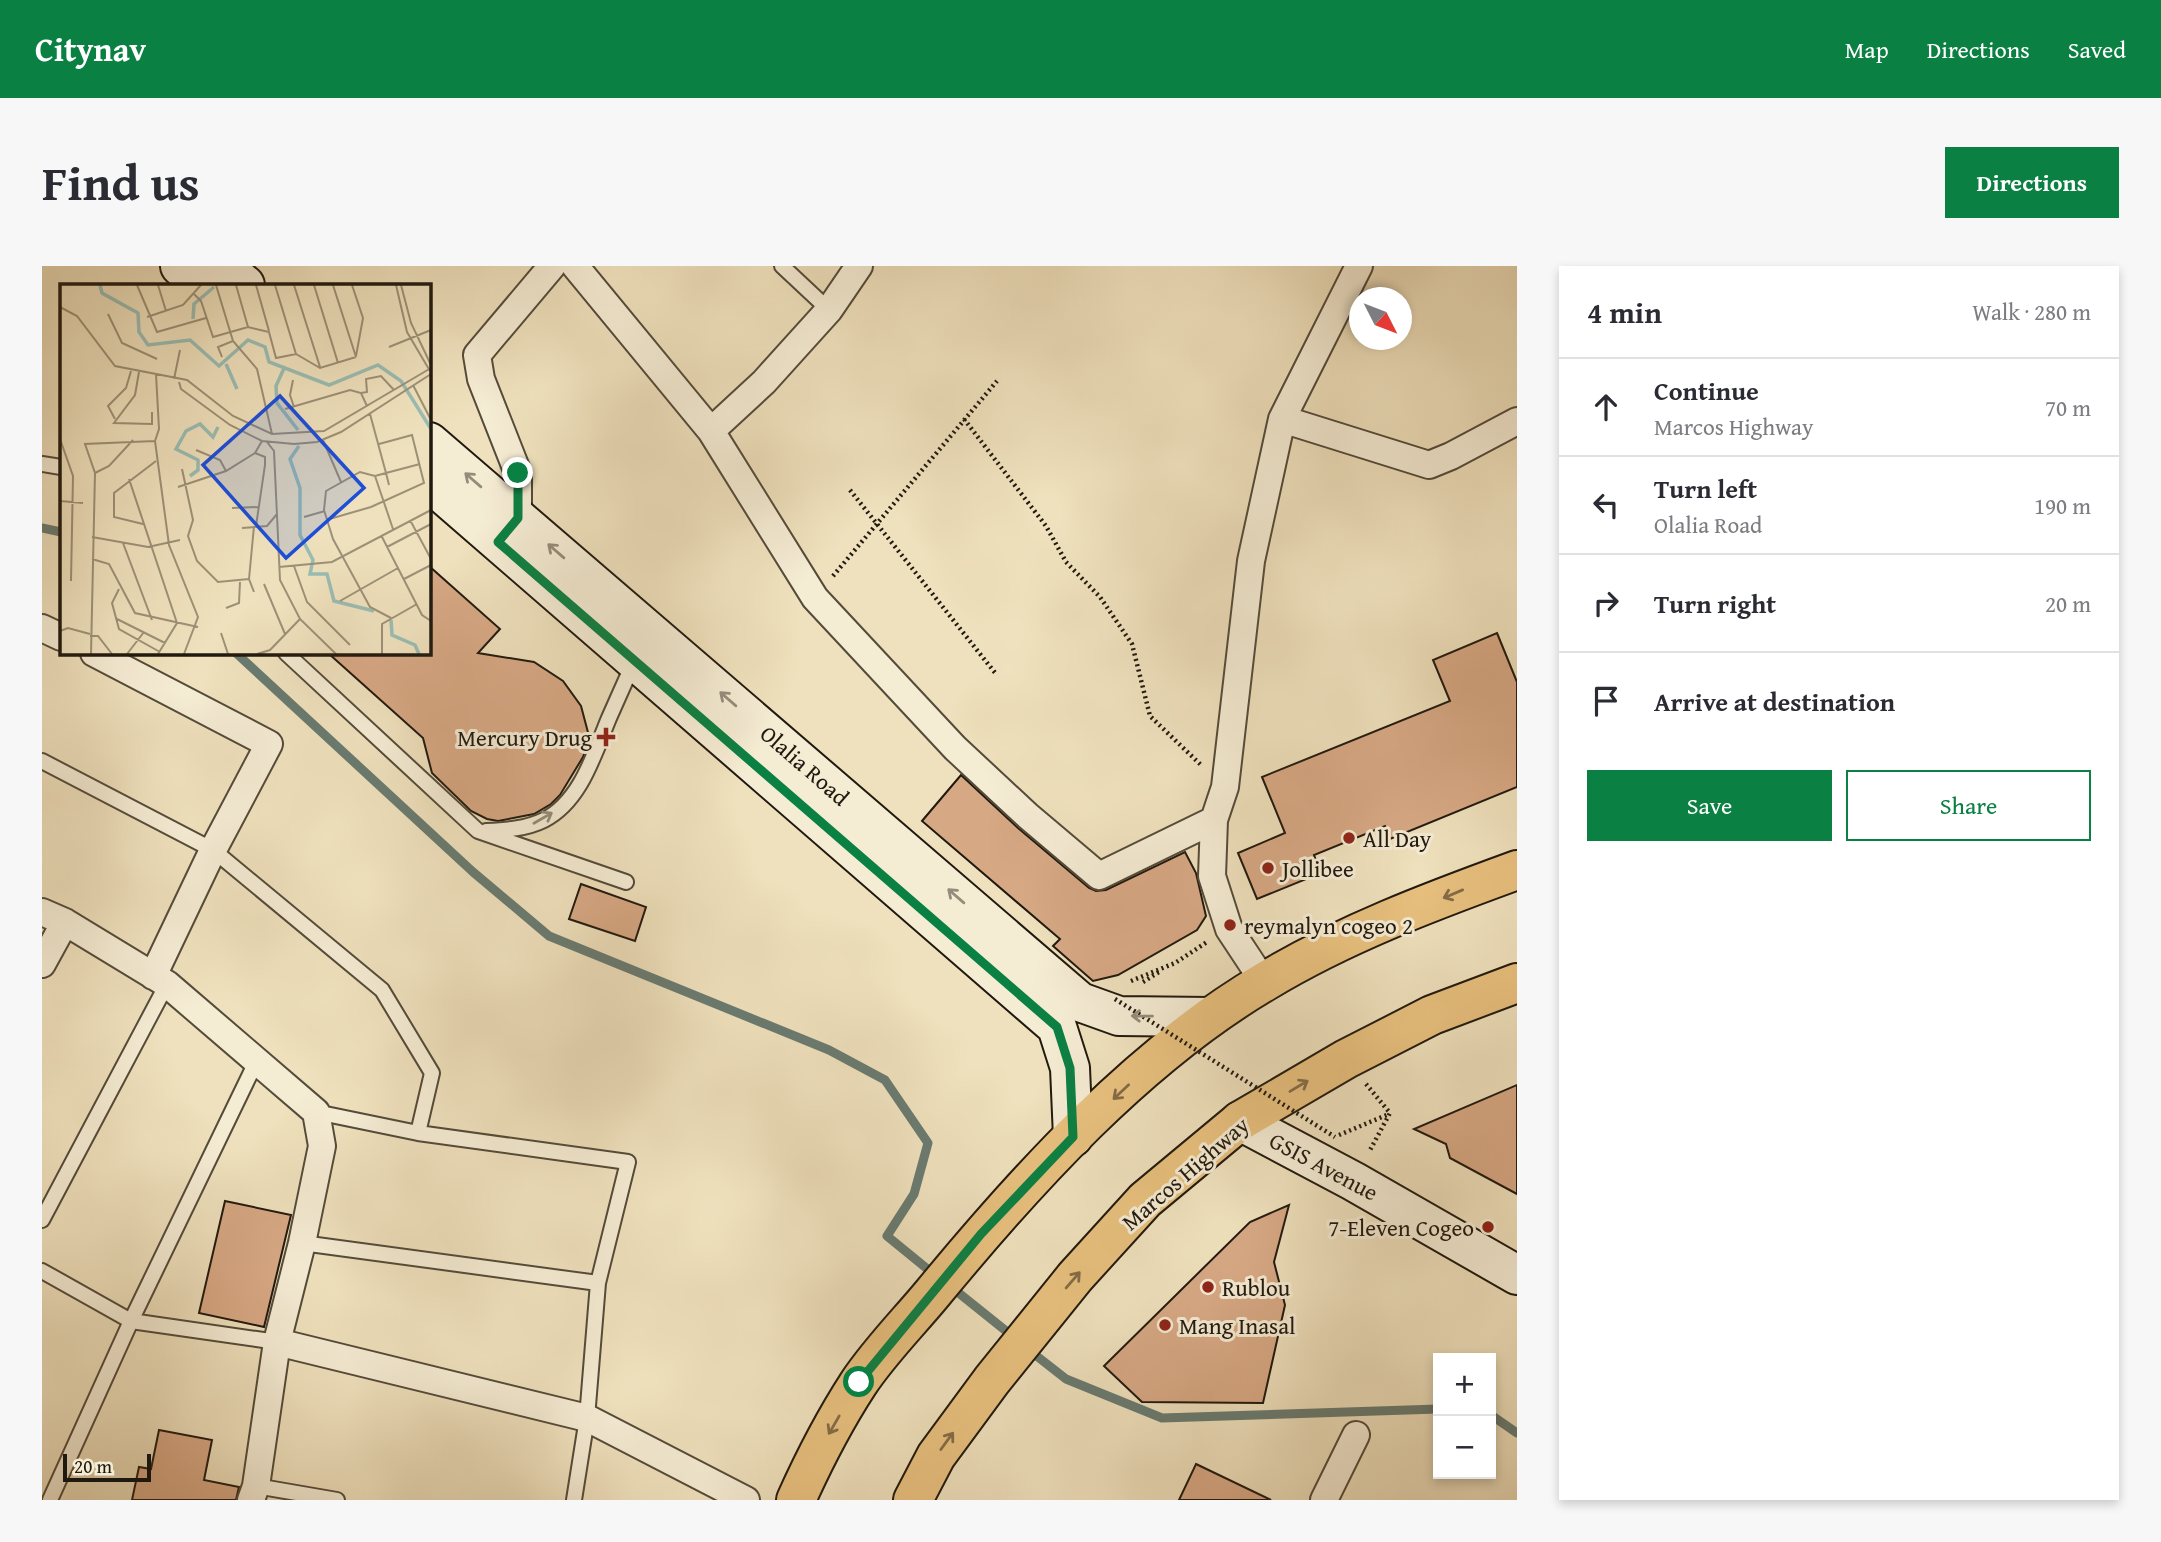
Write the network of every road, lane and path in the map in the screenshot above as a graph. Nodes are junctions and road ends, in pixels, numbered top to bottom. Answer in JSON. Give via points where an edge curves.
{"nodes":[{"id":1,"x":180,"y":266,"type":"edge"},
{"id":2,"x":223,"y":266,"type":"edge"},
{"id":3,"x":552,"y":266,"type":"edge"},
{"id":4,"x":575,"y":266,"type":"edge"},
{"id":5,"x":782,"y":266,"type":"edge"},
{"id":6,"x":859,"y":266,"type":"edge"},
{"id":7,"x":1359,"y":266,"type":"edge"},
{"id":8,"x":201,"y":284,"type":"edge"},
{"id":9,"x":244,"y":284,"type":"edge"},
{"id":10,"x":829,"y":310,"type":"junction"},
{"id":11,"x":996,"y":381,"type":"dead end"},
{"id":12,"x":964,"y":419,"type":"junction"},
{"id":13,"x":1282,"y":419,"type":"junction"},
{"id":14,"x":1517,"y":421,"type":"edge"},
{"id":15,"x":711,"y":430,"type":"junction"},
{"id":16,"x":430,"y":443,"type":"edge"},
{"id":17,"x":42,"y":464,"type":"edge"},
{"id":18,"x":60,"y":467,"type":"edge"},
{"id":19,"x":430,"y":483,"type":"edge"},
{"id":20,"x":850,"y":490,"type":"dead end"},
{"id":21,"x":876,"y":523,"type":"junction"},
{"id":22,"x":508,"y":530,"type":"junction"},
{"id":23,"x":815,"y":598,"type":"junction"},
{"id":24,"x":42,"y":628,"type":"edge"},
{"id":25,"x":60,"y":637,"type":"edge"},
{"id":26,"x":645,"y":649,"type":"junction"},
{"id":27,"x":96,"y":654,"type":"edge"},
{"id":28,"x":287,"y":654,"type":"edge"},
{"id":29,"x":996,"y":674,"type":"dead end"},
{"id":30,"x":42,"y":761,"type":"edge"},
{"id":31,"x":1225,"y":787,"type":"junction"},
{"id":32,"x":1214,"y":820,"type":"junction"},
{"id":33,"x":478,"y":831,"type":"junction"},
{"id":34,"x":213,"y":850,"type":"junction"},
{"id":35,"x":1517,"y":870,"type":"edge"},
{"id":36,"x":626,"y":882,"type":"dead end"},
{"id":37,"x":54,"y":917,"type":"edge"},
{"id":38,"x":1229,"y":929,"type":"junction"},
{"id":39,"x":42,"y":964,"type":"edge"},
{"id":40,"x":160,"y":980,"type":"junction"},
{"id":41,"x":1127,"y":982,"type":"dead end"},
{"id":42,"x":1264,"y":982,"type":"junction"},
{"id":43,"x":1517,"y":983,"type":"edge"},
{"id":44,"x":1115,"y":999,"type":"dead end"},
{"id":45,"x":1210,"y":1017,"type":"junction"},
{"id":46,"x":1346,"y":1059,"type":"junction"},
{"id":47,"x":256,"y":1062,"type":"junction"},
{"id":48,"x":316,"y":1112,"type":"junction"},
{"id":49,"x":1390,"y":1114,"type":"junction"},
{"id":50,"x":1240,"y":1121,"type":"junction"},
{"id":51,"x":418,"y":1133,"type":"junction"},
{"id":52,"x":1073,"y":1137,"type":"junction"},
{"id":53,"x":1353,"y":1181,"type":"junction"},
{"id":54,"x":42,"y":1220,"type":"edge"},
{"id":55,"x":302,"y":1243,"type":"junction"},
{"id":56,"x":42,"y":1271,"type":"edge"},
{"id":57,"x":1517,"y":1275,"type":"edge"},
{"id":58,"x":598,"y":1283,"type":"junction"},
{"id":59,"x":131,"y":1321,"type":"junction"},
{"id":60,"x":277,"y":1342,"type":"junction"},
{"id":61,"x":587,"y":1418,"type":"junction"},
{"id":62,"x":1356,"y":1435,"type":"dead end"},
{"id":63,"x":253,"y":1493,"type":"edge"},
{"id":64,"x":50,"y":1500,"type":"edge"},
{"id":65,"x":337,"y":1500,"type":"edge"},
{"id":66,"x":574,"y":1500,"type":"edge"},
{"id":67,"x":746,"y":1500,"type":"edge"},
{"id":68,"x":796,"y":1500,"type":"edge"},
{"id":69,"x":913,"y":1500,"type":"edge"},
{"id":70,"x":1324,"y":1500,"type":"edge"}],
"edges":[{"from":1,"to":8,"type":"main road"},
{"from":2,"to":9,"type":"main road"},
{"from":3,"to":22,"type":"street","via":[[477,355],[481,379],[518,473]]},
{"from":4,"to":15,"type":"street"},
{"from":5,"to":10,"type":"lane"},
{"from":6,"to":10,"type":"street"},
{"from":7,"to":13,"type":"street"},
{"from":10,"to":15,"type":"street","via":[[764,382]]},
{"from":11,"to":12,"type":"path"},
{"from":12,"to":21,"type":"path"},
{"from":12,"to":31,"type":"path","via":[[1046,526],[1066,562],[1100,597],[1132,644],[1150,716]]},
{"from":13,"to":14,"type":"street","via":[[1429,465]]},
{"from":13,"to":31,"type":"street","via":[[1251,561]]},
{"from":15,"to":23,"type":"street"},
{"from":22,"to":16,"type":"main road","name":"Olalia Road","one_way":true},
{"from":17,"to":18,"type":"lane"},
{"from":19,"to":22,"type":"main road","name":"Olalia Road"},
{"from":20,"to":21,"type":"path"},
{"from":21,"to":23,"type":"path"},
{"from":21,"to":29,"type":"path"},
{"from":22,"to":26,"type":"main road","name":"Olalia Road"},
{"from":23,"to":32,"type":"street","via":[[955,748],[1099,876]]},
{"from":24,"to":25,"type":"street"},
{"from":33,"to":26,"type":"lane","one_way":true,"via":[[526,827],[545,820],[564,804],[596,755],[608,720]]},
{"from":45,"to":26,"type":"main road","name":"Olalia Road","one_way":true,"via":[[1119,1016],[1080,1002]]},
{"from":26,"to":52,"type":"main road","name":"Olalia Road","via":[[1057,1027],[1070,1068]]},
{"from":27,"to":34,"type":"street","via":[[269,744]]},
{"from":28,"to":33,"type":"lane"},
{"from":30,"to":34,"type":"lane"},
{"from":31,"to":32,"type":"street"},
{"from":32,"to":38,"type":"street","via":[[1212,876]]},
{"from":33,"to":36,"type":"lane"},
{"from":34,"to":40,"type":"street"},
{"from":34,"to":51,"type":"lane","via":[[382,990],[432,1073]]},
{"from":35,"to":42,"type":"main road","one_way":true,"via":[[1319,951]]},
{"from":37,"to":39,"type":"street"},
{"from":37,"to":40,"type":"street"},
{"from":38,"to":41,"type":"path","via":[[1175,963]]},
{"from":38,"to":42,"type":"street"},
{"from":40,"to":47,"type":"street"},
{"from":40,"to":54,"type":"lane"},
{"from":42,"to":45,"type":"main road"},
{"from":43,"to":46,"type":"main road","name":"Marcos Highway","via":[[1432,1015]]},
{"from":44,"to":49,"type":"path","bridge":true,"via":[[1335,1137]]},
{"from":45,"to":52,"type":"main road","one_way":true,"via":[[1170,1047]]},
{"from":46,"to":49,"type":"path"},
{"from":50,"to":46,"type":"main road","name":"Marcos Highway","one_way":true},
{"from":47,"to":48,"type":"street"},
{"from":47,"to":59,"type":"lane"},
{"from":48,"to":51,"type":"lane"},
{"from":48,"to":55,"type":"street","via":[[321,1146]]},
{"from":49,"to":53,"type":"path"},
{"from":50,"to":53,"type":"main road","name":"GSIS Avenue"},
{"from":69,"to":50,"type":"main road","name":"Marcos Highway","one_way":true,"via":[[936,1457],[1075,1277],[1145,1200]]},
{"from":51,"to":58,"type":"lane","via":[[628,1162]]},
{"from":52,"to":68,"type":"main road","one_way":true,"via":[[981,1234],[859,1382]]},
{"from":53,"to":57,"type":"main road","name":"GSIS Avenue"},
{"from":55,"to":58,"type":"lane"},
{"from":55,"to":60,"type":"street"},
{"from":56,"to":59,"type":"lane"},
{"from":58,"to":61,"type":"lane"},
{"from":59,"to":60,"type":"lane"},
{"from":59,"to":64,"type":"lane"},
{"from":60,"to":61,"type":"street"},
{"from":60,"to":63,"type":"street"},
{"from":61,"to":66,"type":"lane"},
{"from":61,"to":67,"type":"street"},
{"from":62,"to":70,"type":"street"},
{"from":63,"to":65,"type":"lane"}]}
